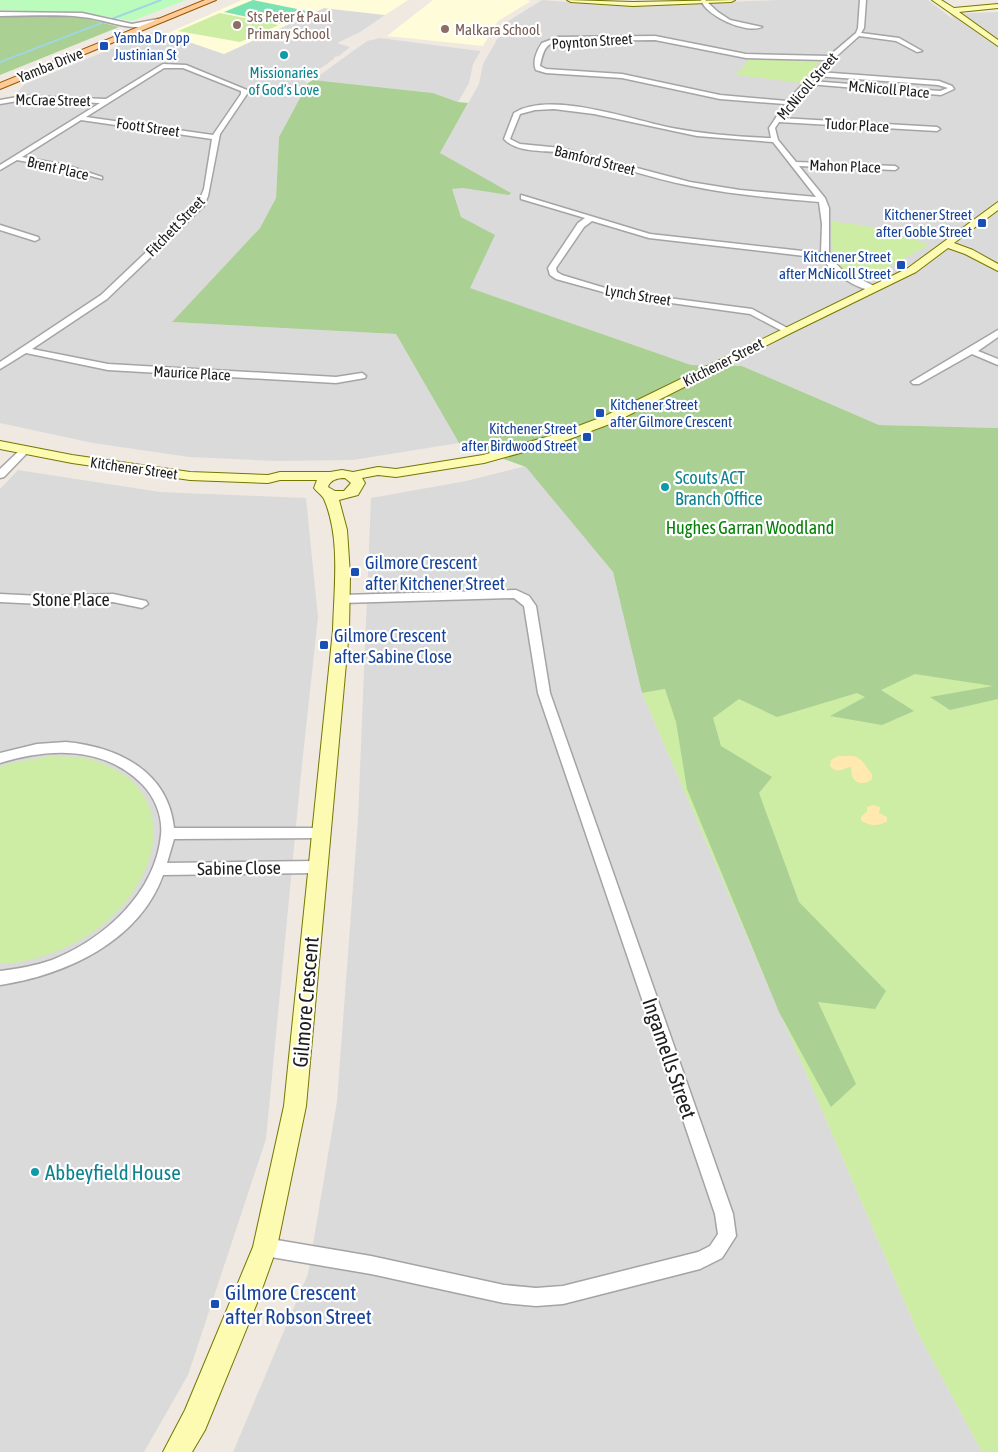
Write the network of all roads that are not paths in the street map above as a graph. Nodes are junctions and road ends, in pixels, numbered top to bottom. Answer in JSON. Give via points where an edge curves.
{"nodes":[{"id":1,"x":195,"y":0,"type":"edge"},
{"id":2,"x":212,"y":0,"type":"edge"},
{"id":3,"x":571,"y":0,"type":"edge"},
{"id":4,"x":731,"y":0,"type":"edge"},
{"id":5,"x":863,"y":0,"type":"edge"},
{"id":6,"x":936,"y":0,"type":"edge"},
{"id":7,"x":703,"y":1,"type":"junction"},
{"id":8,"x":998,"y":5,"type":"edge"},
{"id":9,"x":953,"y":7,"type":"edge"},
{"id":10,"x":0,"y":14,"type":"edge"},
{"id":11,"x":759,"y":27,"type":"dead end"},
{"id":12,"x":129,"y":30,"type":"junction"},
{"id":13,"x":858,"y":34,"type":"junction"},
{"id":14,"x":994,"y":38,"type":"edge"},
{"id":15,"x":998,"y":44,"type":"edge"},
{"id":16,"x":919,"y":51,"type":"dead end"},
{"id":17,"x":830,"y":58,"type":"junction"},
{"id":18,"x":815,"y":74,"type":"junction"},
{"id":19,"x":0,"y":78,"type":"edge"},
{"id":20,"x":807,"y":82,"type":"junction"},
{"id":21,"x":0,"y":86,"type":"edge"},
{"id":22,"x":107,"y":101,"type":"junction"},
{"id":23,"x":0,"y":102,"type":"edge"},
{"id":24,"x":790,"y":103,"type":"junction"},
{"id":25,"x":80,"y":118,"type":"junction"},
{"id":26,"x":776,"y":120,"type":"junction"},
{"id":27,"x":937,"y":129,"type":"dead end"},
{"id":28,"x":216,"y":137,"type":"junction"},
{"id":29,"x":775,"y":140,"type":"junction"},
{"id":30,"x":16,"y":158,"type":"junction"},
{"id":31,"x":795,"y":164,"type":"junction"},
{"id":32,"x":0,"y":168,"type":"edge"},
{"id":33,"x":895,"y":168,"type":"dead end"},
{"id":34,"x":100,"y":178,"type":"dead end"},
{"id":35,"x":524,"y":197,"type":"dead end"},
{"id":36,"x":822,"y":200,"type":"junction"},
{"id":37,"x":998,"y":205,"type":"edge"},
{"id":38,"x":589,"y":219,"type":"junction"},
{"id":39,"x":0,"y":226,"type":"edge"},
{"id":40,"x":35,"y":239,"type":"dead end"},
{"id":41,"x":947,"y":244,"type":"junction"},
{"id":42,"x":825,"y":256,"type":"junction"},
{"id":43,"x":998,"y":268,"type":"edge"},
{"id":44,"x":871,"y":288,"type":"junction"},
{"id":45,"x":786,"y":330,"type":"junction"},
{"id":46,"x":998,"y":333,"type":"edge"},
{"id":47,"x":24,"y":350,"type":"junction"},
{"id":48,"x":972,"y":351,"type":"junction"},
{"id":49,"x":998,"y":362,"type":"edge"},
{"id":50,"x":0,"y":366,"type":"edge"},
{"id":51,"x":362,"y":376,"type":"dead end"},
{"id":52,"x":916,"y":382,"type":"dead end"},
{"id":53,"x":0,"y":445,"type":"edge"},
{"id":54,"x":25,"y":450,"type":"junction"},
{"id":55,"x":0,"y":475,"type":"edge"},
{"id":56,"x":330,"y":476,"type":"junction"},
{"id":57,"x":268,"y":479,"type":"junction"},
{"id":58,"x":354,"y":484,"type":"junction"},
{"id":59,"x":326,"y":491,"type":"junction"},
{"id":60,"x":340,"y":530,"type":"junction"},
{"id":61,"x":0,"y":598,"type":"edge"},
{"id":62,"x":342,"y":599,"type":"junction"},
{"id":63,"x":142,"y":604,"type":"dead end"},
{"id":64,"x":0,"y":758,"type":"edge"},
{"id":65,"x":321,"y":832,"type":"junction"},
{"id":66,"x":168,"y":834,"type":"junction"},
{"id":67,"x":318,"y":867,"type":"junction"},
{"id":68,"x":160,"y":869,"type":"junction"},
{"id":69,"x":0,"y":978,"type":"edge"},
{"id":70,"x":265,"y":1247,"type":"junction"},
{"id":71,"x":177,"y":1452,"type":"edge"}],
"edges":[{"from":1,"to":12,"type":"main road","name":"Yamba Drive"},
{"from":2,"to":12,"type":"main road","name":"Yamba Drive"},
{"from":3,"to":7,"type":"street","via":[[624,4]]},
{"from":4,"to":7,"type":"street"},
{"from":5,"to":13,"type":"street"},
{"from":6,"to":9,"type":"street"},
{"from":7,"to":11,"type":"street","via":[[718,18]]},
{"from":8,"to":9,"type":"street"},
{"from":9,"to":14,"type":"street","via":[[964,19]]},
{"from":10,"to":12,"type":"street","via":[[82,15],[118,22]]},
{"from":12,"to":19,"type":"main road","name":"Yamba Drive"},
{"from":12,"to":21,"type":"main road","name":"Yamba Drive"},
{"from":13,"to":16,"type":"street","via":[[897,39]]},
{"from":13,"to":17,"type":"street","name":"McNicoll Street"},
{"from":14,"to":15,"type":"street"},
{"from":17,"to":18,"type":"street","name":"McNicoll Street"},
{"from":17,"to":24,"type":"street","name":"Poynton Street","via":[[746,56],[656,38],[558,39],[543,45],[537,66],[546,71],[636,78],[720,97]]},
{"from":18,"to":20,"type":"street","name":"McNicoll Street"},
{"from":18,"to":20,"type":"street","name":"McNicoll Place","via":[[938,83],[951,89],[941,93]]},
{"from":20,"to":24,"type":"street","name":"McNicoll Street"},
{"from":22,"to":23,"type":"street","name":"McCrae Street","via":[[23,98]]},
{"from":22,"to":25,"type":"street","name":"Fitchett Street"},
{"from":22,"to":28,"type":"street","name":"Fitchett Street","via":[[163,66],[184,66],[244,90]]},
{"from":24,"to":26,"type":"street","name":"McNicoll Street"},
{"from":25,"to":28,"type":"street","name":"Foott Street"},
{"from":25,"to":30,"type":"street","name":"Fitchett Street"},
{"from":26,"to":27,"type":"street","name":"Tudor Place"},
{"from":26,"to":29,"type":"street","name":"McNicoll Street","via":[[772,128]]},
{"from":28,"to":47,"type":"street","name":"Fitchett Street","via":[[209,183],[201,204],[104,297]]},
{"from":29,"to":31,"type":"street","name":"McNicoll Street"},
{"from":29,"to":36,"type":"street","name":"Bamford Street","via":[[672,130],[595,111],[550,108],[525,110],[517,114],[507,139],[518,145],[559,149],[690,184]]},
{"from":30,"to":32,"type":"street","name":"Fitchett Street"},
{"from":30,"to":34,"type":"street","name":"Brent Place","via":[[66,167]]},
{"from":31,"to":33,"type":"street","name":"Mahon Place"},
{"from":31,"to":36,"type":"street","name":"McNicoll Street"},
{"from":35,"to":38,"type":"street"},
{"from":36,"to":42,"type":"street","name":"McNicoll Street","via":[[826,224]]},
{"from":37,"to":41,"type":"street","name":"Kitchener Street"},
{"from":38,"to":42,"type":"street","via":[[674,240]]},
{"from":38,"to":45,"type":"street","name":"Lynch Street","via":[[581,225],[552,268],[559,277],[614,293],[752,312]]},
{"from":39,"to":40,"type":"street"},
{"from":41,"to":43,"type":"street"},
{"from":41,"to":44,"type":"street","name":"Kitchener Street","via":[[912,270]]},
{"from":42,"to":44,"type":"street","via":[[834,269]]},
{"from":44,"to":45,"type":"street","name":"Kitchener Street"},
{"from":45,"to":58,"type":"street","name":"Kitchener Street","via":[[596,424],[525,448]]},
{"from":46,"to":48,"type":"street"},
{"from":47,"to":50,"type":"street","name":"Fitchett Street"},
{"from":47,"to":51,"type":"street","name":"Maurice Place","via":[[108,367],[336,380]]},
{"from":48,"to":49,"type":"street"},
{"from":48,"to":52,"type":"street"},
{"from":53,"to":54,"type":"street","name":"Kitchener Street"},
{"from":54,"to":55,"type":"street"},
{"from":54,"to":57,"type":"street","name":"Kitchener Street","via":[[190,476]]},
{"from":56,"to":57,"type":"street","name":"Kitchener Street"},
{"from":56,"to":58,"type":"street","name":"Kitchener Street","via":[[342,474]]},
{"from":56,"to":59,"type":"street","via":[[322,481]]},
{"from":57,"to":59,"type":"street","name":"Kitchener Street","via":[[279,484],[310,484]]},
{"from":58,"to":59,"type":"street","name":"Kitchener Street","via":[[340,496]]},
{"from":58,"to":60,"type":"street","name":"Gilmore Crescent"},
{"from":59,"to":60,"type":"street","name":"Gilmore Crescent"},
{"from":60,"to":62,"type":"street","name":"Gilmore Crescent"},
{"from":61,"to":63,"type":"street","name":"Stone Place","via":[[113,598]]},
{"from":62,"to":65,"type":"street","name":"Gilmore Crescent"},
{"from":62,"to":70,"type":"street","name":"Ingamells Street","via":[[516,594],[530,606],[544,693],[724,1214],[727,1236],[716,1252],[700,1260],[562,1295],[536,1297],[504,1294],[371,1265]]},
{"from":64,"to":66,"type":"street","via":[[46,748],[74,748],[100,752],[122,761],[141,774],[156,791],[165,810]]},
{"from":65,"to":66,"type":"street","name":"Sabine Close"},
{"from":65,"to":67,"type":"street","name":"Gilmore Crescent"},
{"from":66,"to":68,"type":"street"},
{"from":67,"to":68,"type":"street","name":"Sabine Close"},
{"from":67,"to":70,"type":"street","name":"Gilmore Crescent","via":[[295,1106]]},
{"from":68,"to":69,"type":"street","via":[[148,892],[130,915],[107,936],[50,968],[18,977]]},
{"from":70,"to":71,"type":"street","name":"Gilmore Crescent","via":[[196,1420]]}]}
